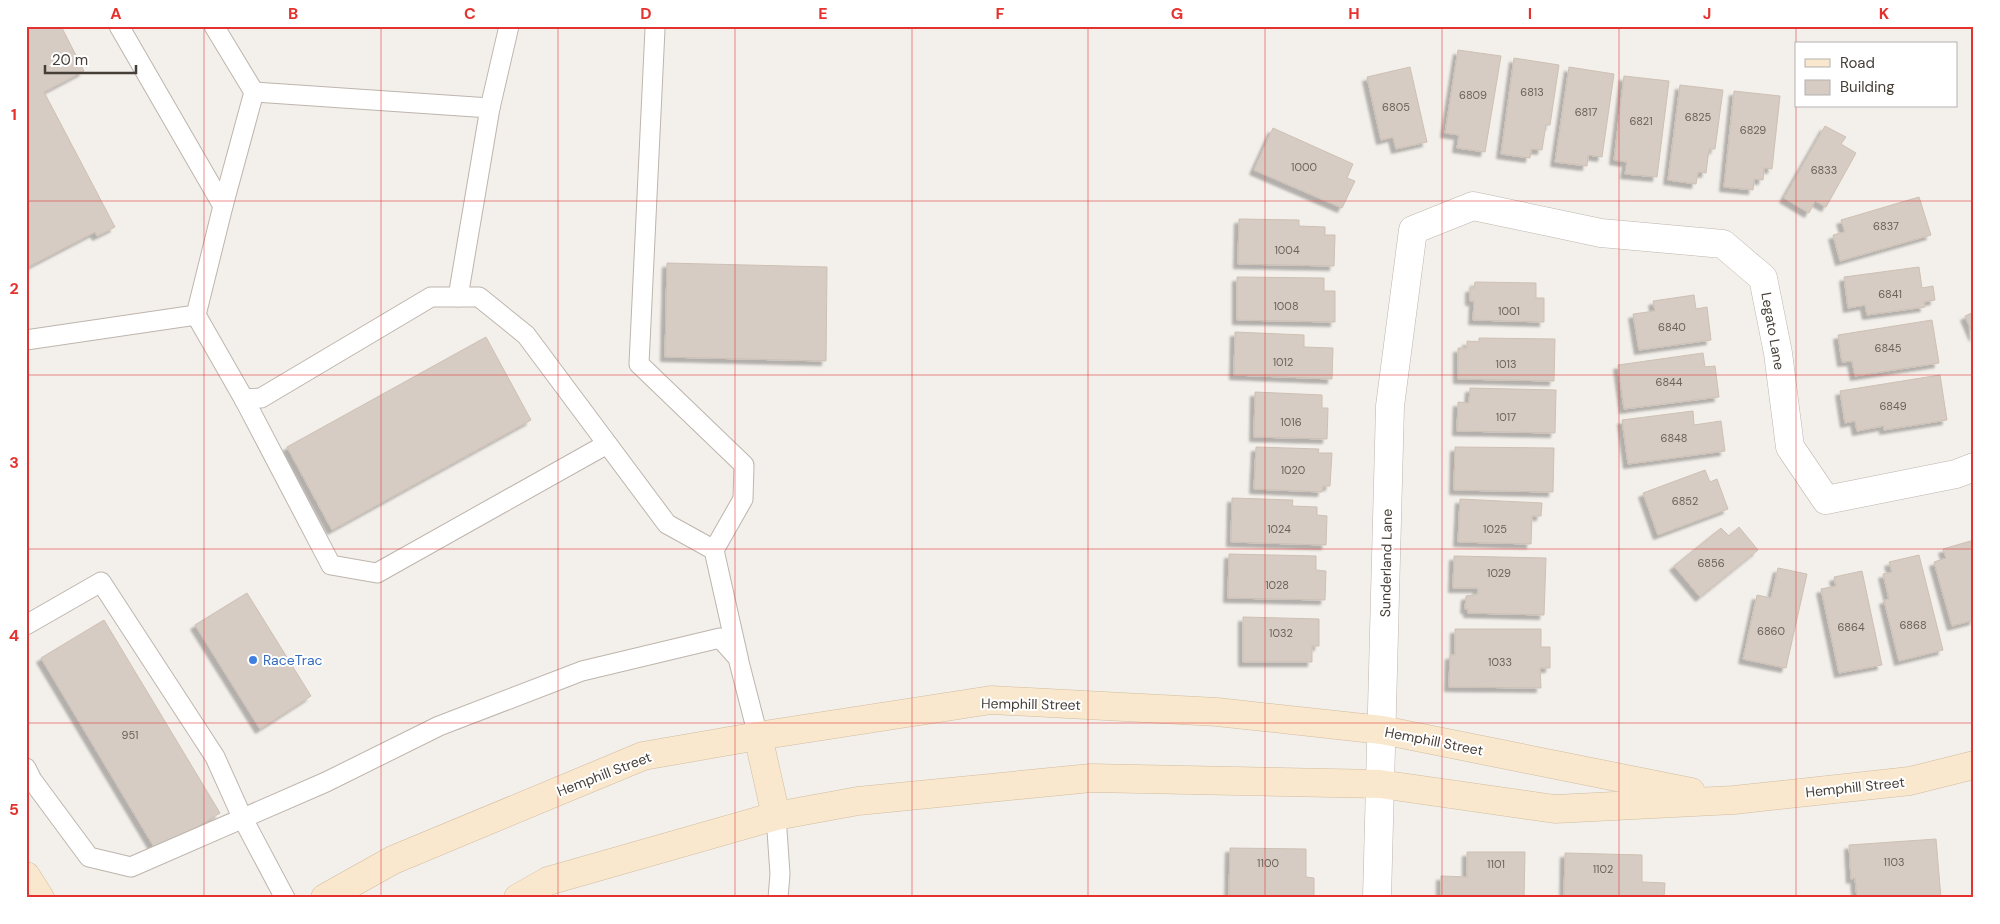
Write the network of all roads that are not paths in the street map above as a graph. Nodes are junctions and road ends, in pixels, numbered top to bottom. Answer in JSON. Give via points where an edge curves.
{"nodes":[{"id":1,"x":119,"y":26,"type":"edge"},
{"id":2,"x":214,"y":26,"type":"edge"},
{"id":3,"x":509,"y":26,"type":"edge"},
{"id":4,"x":655,"y":29,"type":"dead end"},
{"id":5,"x":254,"y":92,"type":"junction"},
{"id":6,"x":490,"y":108,"type":"junction"},
{"id":7,"x":222,"y":206,"type":"junction"},
{"id":8,"x":1413,"y":230,"type":"joint"},
{"id":9,"x":458,"y":297,"type":"junction"},
{"id":10,"x":196,"y":315,"type":"junction"},
{"id":11,"x":26,"y":340,"type":"edge"},
{"id":12,"x":244,"y":399,"type":"junction"},
{"id":13,"x":607,"y":444,"type":"junction"},
{"id":14,"x":1974,"y":467,"type":"edge"},
{"id":15,"x":714,"y":550,"type":"junction"},
{"id":16,"x":26,"y":625,"type":"edge"},
{"id":17,"x":738,"y":658,"type":"junction"},
{"id":18,"x":1382,"y":730,"type":"junction"},
{"id":19,"x":758,"y":736,"type":"junction"},
{"id":20,"x":1974,"y":766,"type":"edge"},
{"id":21,"x":26,"y":768,"type":"edge"},
{"id":22,"x":1380,"y":784,"type":"junction"},
{"id":23,"x":1734,"y":800,"type":"junction"},
{"id":24,"x":776,"y":816,"type":"junction"},
{"id":25,"x":242,"y":817,"type":"junction"},
{"id":26,"x":285,"y":898,"type":"edge"},
{"id":27,"x":325,"y":898,"type":"edge"},
{"id":28,"x":518,"y":898,"type":"edge"},
{"id":29,"x":778,"y":898,"type":"edge"},
{"id":30,"x":1376,"y":898,"type":"edge"}],
"edges":[{"from":1,"to":7,"type":"lane"},
{"from":2,"to":5,"type":"lane"},
{"from":3,"to":6,"type":"lane"},
{"from":4,"to":15,"type":"lane","via":[[639,364],[744,465],[743,499]]},
{"from":5,"to":6,"type":"lane"},
{"from":5,"to":7,"type":"lane"},
{"from":6,"to":9,"type":"lane"},
{"from":7,"to":10,"type":"lane"},
{"from":8,"to":14,"type":"street","name":"Legato Lane","via":[[1473,206],[1602,232],[1723,244],[1764,278],[1790,447],[1826,500],[1956,474]]},
{"from":8,"to":18,"type":"street","name":"Sunderland Lane","via":[[1390,406]]},
{"from":9,"to":12,"type":"lane","via":[[431,297],[261,398]]},
{"from":9,"to":13,"type":"lane","via":[[479,297],[526,335]]},
{"from":10,"to":11,"type":"lane"},
{"from":10,"to":12,"type":"lane"},
{"from":12,"to":13,"type":"lane","via":[[331,566],[377,573]]},
{"from":13,"to":15,"type":"lane","via":[[667,524]]},
{"from":15,"to":17,"type":"lane"},
{"from":16,"to":25,"type":"lane","via":[[101,582],[215,757]]},
{"from":17,"to":19,"type":"lane"},
{"from":17,"to":25,"type":"lane","via":[[720,638],[582,671],[439,726],[326,782]]},
{"from":18,"to":19,"type":"street","name":"Hemphill Street","via":[[1217,712],[991,700]]},
{"from":18,"to":22,"type":"street","name":"Sunderland Lane"},
{"from":18,"to":23,"type":"street","name":"Hemphill Street"},
{"from":19,"to":24,"type":"street"},
{"from":19,"to":27,"type":"street","name":"Hemphill Street","via":[[643,756],[392,860]]},
{"from":20,"to":23,"type":"street","name":"Hemphill Street","via":[[1910,781]]},
{"from":21,"to":25,"type":"lane","via":[[89,857],[131,867]]},
{"from":22,"to":23,"type":"street","name":"Hemphill Street","via":[[1555,809]]},
{"from":22,"to":24,"type":"street","name":"Hemphill Street","via":[[1091,778],[858,801]]},
{"from":22,"to":30,"type":"street","name":"Sunderland Lane"},
{"from":24,"to":28,"type":"street","name":"Hemphill Street","via":[[548,881]]},
{"from":24,"to":29,"type":"lane","via":[[780,874]]},
{"from":25,"to":26,"type":"lane"}]}
